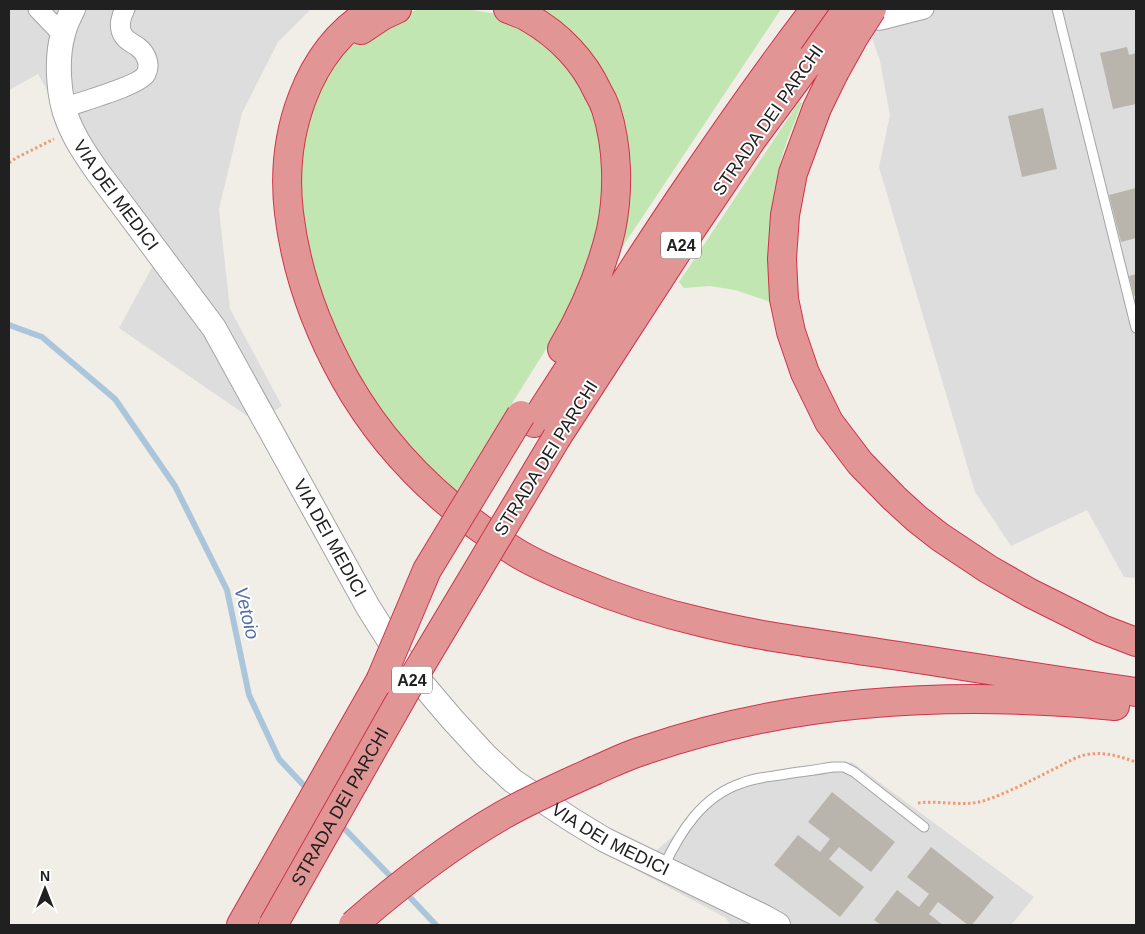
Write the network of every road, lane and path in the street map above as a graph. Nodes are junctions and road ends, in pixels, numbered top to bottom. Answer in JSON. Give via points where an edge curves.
{"nodes":[{"id":1,"x":38,"y":9,"type":"edge"},
{"id":2,"x":73,"y":9,"type":"edge"},
{"id":3,"x":125,"y":9,"type":"edge"},
{"id":4,"x":375,"y":9,"type":"edge"},
{"id":5,"x":397,"y":9,"type":"edge"},
{"id":6,"x":508,"y":9,"type":"edge"},
{"id":7,"x":815,"y":9,"type":"edge"},
{"id":8,"x":821,"y":9,"type":"edge"},
{"id":9,"x":847,"y":9,"type":"edge"},
{"id":10,"x":872,"y":9,"type":"edge"},
{"id":11,"x":924,"y":9,"type":"edge"},
{"id":12,"x":1056,"y":9,"type":"edge"},
{"id":13,"x":62,"y":34,"type":"junction"},
{"id":14,"x":823,"y":65,"type":"junction"},
{"id":15,"x":308,"y":84,"type":"junction"},
{"id":16,"x":64,"y":108,"type":"junction"},
{"id":17,"x":72,"y":130,"type":"junction"},
{"id":18,"x":9,"y":162,"type":"edge"},
{"id":19,"x":1136,"y":328,"type":"edge"},
{"id":20,"x":528,"y":419,"type":"junction"},
{"id":21,"x":1136,"y":642,"type":"edge"},
{"id":22,"x":1136,"y":692,"type":"edge"},
{"id":23,"x":1136,"y":708,"type":"edge"},
{"id":24,"x":1136,"y":762,"type":"edge"},
{"id":25,"x":905,"y":811,"type":"junction"},
{"id":26,"x":924,"y":827,"type":"dead end"},
{"id":27,"x":663,"y":868,"type":"junction"},
{"id":28,"x":242,"y":925,"type":"edge"},
{"id":29,"x":273,"y":925,"type":"edge"},
{"id":30,"x":353,"y":925,"type":"edge"},
{"id":31,"x":778,"y":925,"type":"edge"}],
"edges":[{"from":1,"to":13,"type":"street"},
{"from":2,"to":13,"type":"street","name":"VIA DEI MEDICI"},
{"from":3,"to":16,"type":"street","via":[[120,27],[122,34],[145,55],[148,64],[146,74],[131,84]]},
{"from":4,"to":15,"type":"highway","via":[[345,31],[330,48]]},
{"from":5,"to":15,"type":"highway","via":[[349,40]]},
{"from":6,"to":20,"type":"highway","via":[[529,18],[556,37],[593,80],[606,107],[616,166],[611,229],[602,262],[589,297]]},
{"from":7,"to":20,"type":"highway","name":"STRADA DEI PARCHI","number":"A24","via":[[775,61]]},
{"from":8,"to":11,"type":"street","via":[[854,22],[881,20]]},
{"from":9,"to":14,"type":"highway","name":"STRADA DEI PARCHI","number":"A24","bridge":true},
{"from":10,"to":14,"type":"highway","bridge":true,"via":[[854,37]]},
{"from":12,"to":19,"type":"lane"},
{"from":13,"to":16,"type":"street","name":"VIA DEI MEDICI","via":[[59,61]]},
{"from":14,"to":21,"type":"highway","via":[[817,108],[793,173],[785,215],[782,259],[784,299],[791,332],[805,373],[829,422],[860,463],[940,537],[1030,593]]},
{"from":14,"to":29,"type":"highway","name":"STRADA DEI PARCHI","number":"A24","bridge":true,"via":[[753,138],[557,437],[409,685]]},
{"from":15,"to":22,"type":"highway","via":[[293,128],[287,171],[292,238],[315,317],[357,401],[384,438],[414,473],[484,531],[519,554],[598,591],[706,624]]},
{"from":16,"to":17,"type":"street","name":"VIA DEI MEDICI"},
{"from":17,"to":18,"type":"path"},
{"from":17,"to":27,"type":"street","name":"VIA DEI MEDICI","via":[[97,171],[214,328],[368,607],[416,678],[480,750],[513,781],[605,840]]},
{"from":20,"to":28,"type":"highway","name":"STRADA DEI PARCHI","number":"A24","bridge":true},
{"from":23,"to":30,"type":"highway","bridge":true,"via":[[1027,700],[901,701],[843,706],[742,723],[645,750],[518,807],[469,836],[405,881]]},
{"from":24,"to":25,"type":"path","via":[[1106,754],[1085,754],[983,800],[923,802]]},
{"from":25,"to":26,"type":"lane"},
{"from":25,"to":27,"type":"lane","via":[[844,767],[749,780],[725,790],[699,811],[678,838]]},
{"from":27,"to":31,"type":"street","name":"VIA DEI MEDICI"}]}
